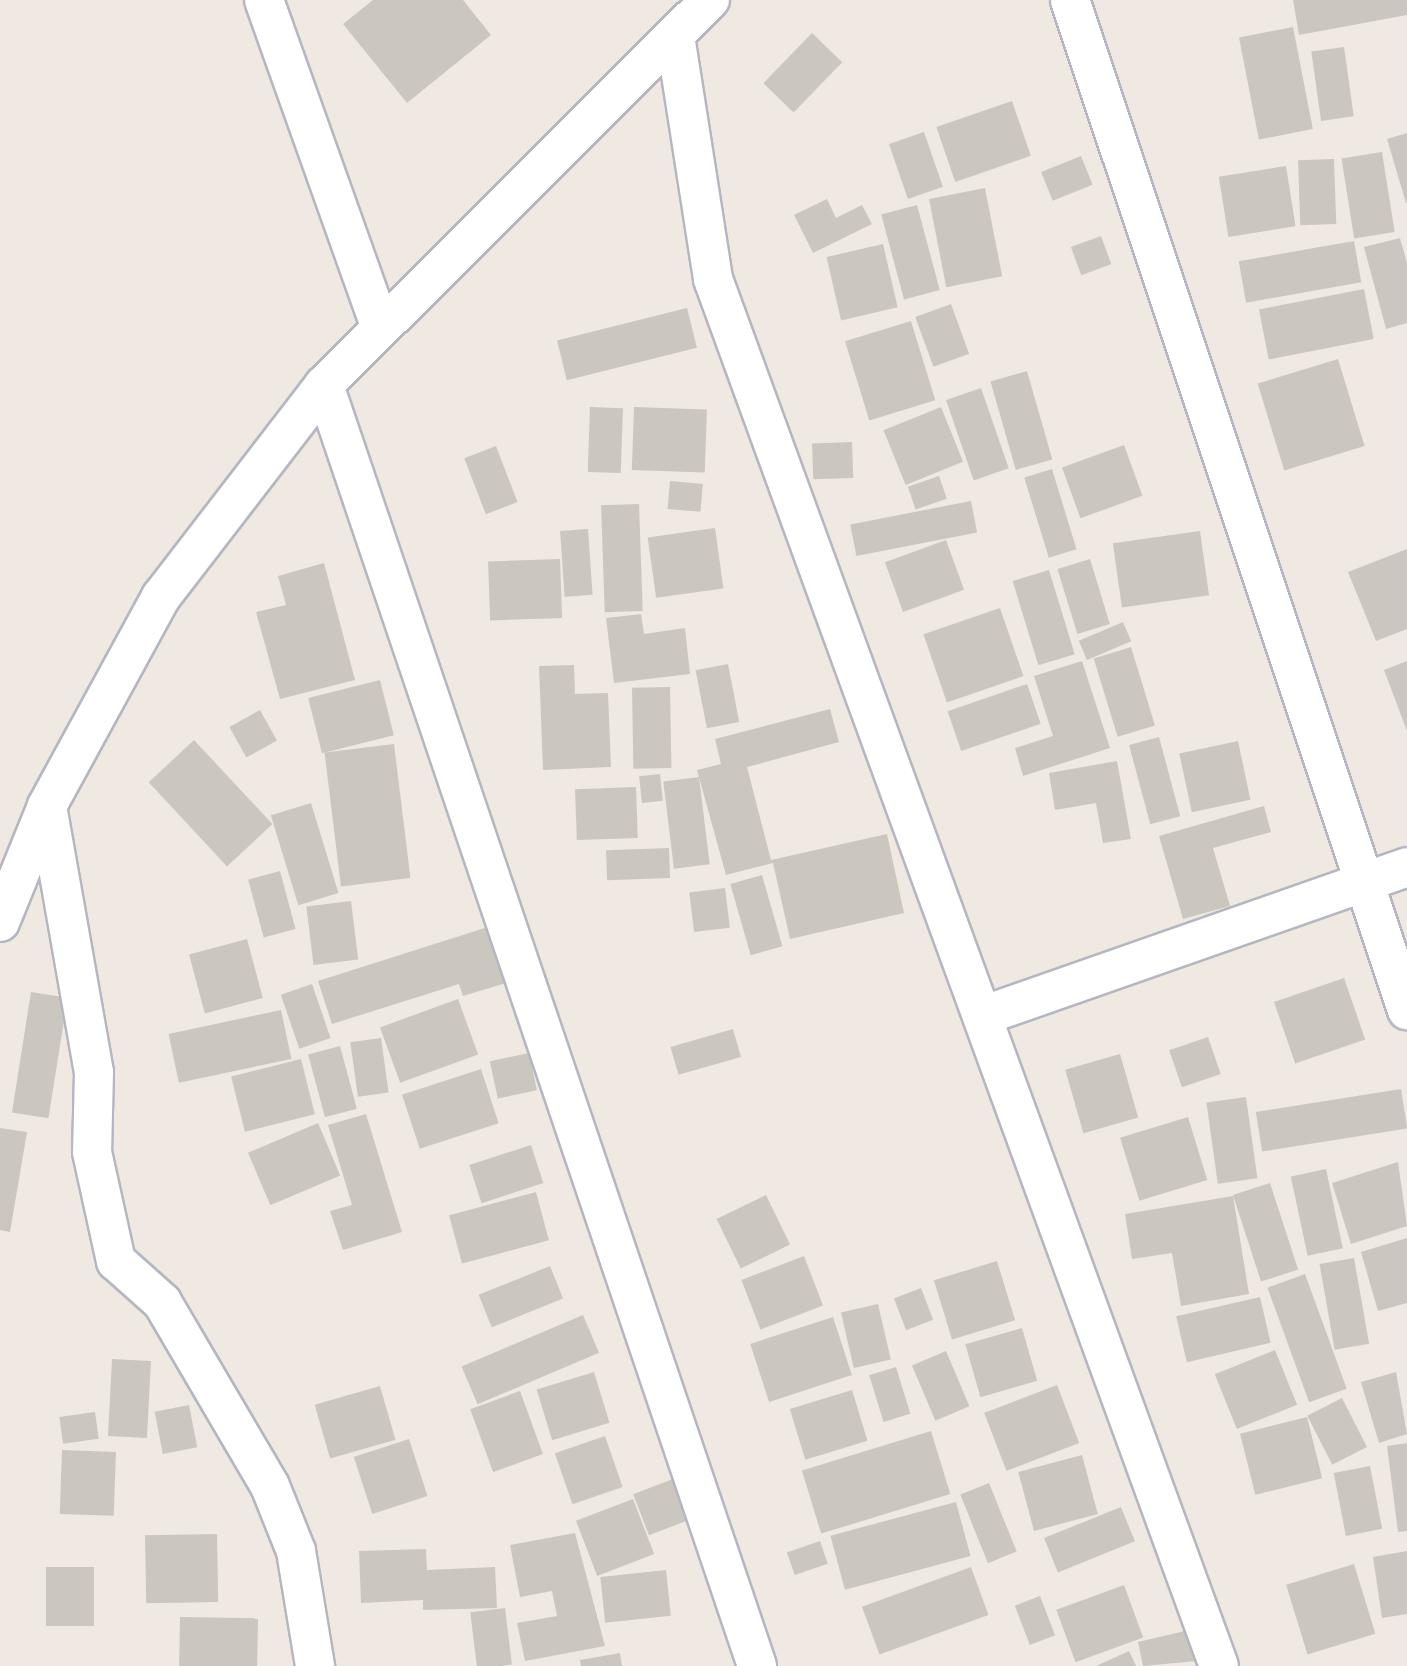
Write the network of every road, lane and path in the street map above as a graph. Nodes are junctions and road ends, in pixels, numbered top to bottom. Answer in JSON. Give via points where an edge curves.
{"nodes":[{"id":1,"x":264,"y":0,"type":"edge"},
{"id":2,"x":710,"y":0,"type":"edge"},
{"id":3,"x":1070,"y":0,"type":"edge"},
{"id":4,"x":675,"y":36,"type":"junction"},
{"id":5,"x":380,"y":326,"type":"junction"},
{"id":6,"x":324,"y":385,"type":"junction"},
{"id":7,"x":47,"y":806,"type":"junction"},
{"id":8,"x":1407,"y":867,"type":"edge"},
{"id":9,"x":1360,"y":883,"type":"junction"},
{"id":10,"x":0,"y":922,"type":"edge"},
{"id":11,"x":1407,"y":1010,"type":"edge"},
{"id":12,"x":985,"y":1015,"type":"junction"},
{"id":13,"x":316,"y":1666,"type":"edge"},
{"id":14,"x":757,"y":1666,"type":"edge"},
{"id":15,"x":1219,"y":1666,"type":"edge"}],
"edges":[{"from":1,"to":5,"type":"street"},
{"from":2,"to":4,"type":"street"},
{"from":3,"to":9,"type":"street"},
{"from":4,"to":5,"type":"street"},
{"from":4,"to":12,"type":"street","via":[[713,279]]},
{"from":5,"to":6,"type":"street"},
{"from":6,"to":7,"type":"street","via":[[160,597]]},
{"from":6,"to":14,"type":"street"},
{"from":7,"to":10,"type":"street"},
{"from":7,"to":13,"type":"street","via":[[94,1072],[92,1152],[116,1261],[162,1302],[270,1486],[296,1551]]},
{"from":8,"to":9,"type":"street"},
{"from":9,"to":11,"type":"street"},
{"from":9,"to":12,"type":"street"},
{"from":12,"to":15,"type":"street"}]}
